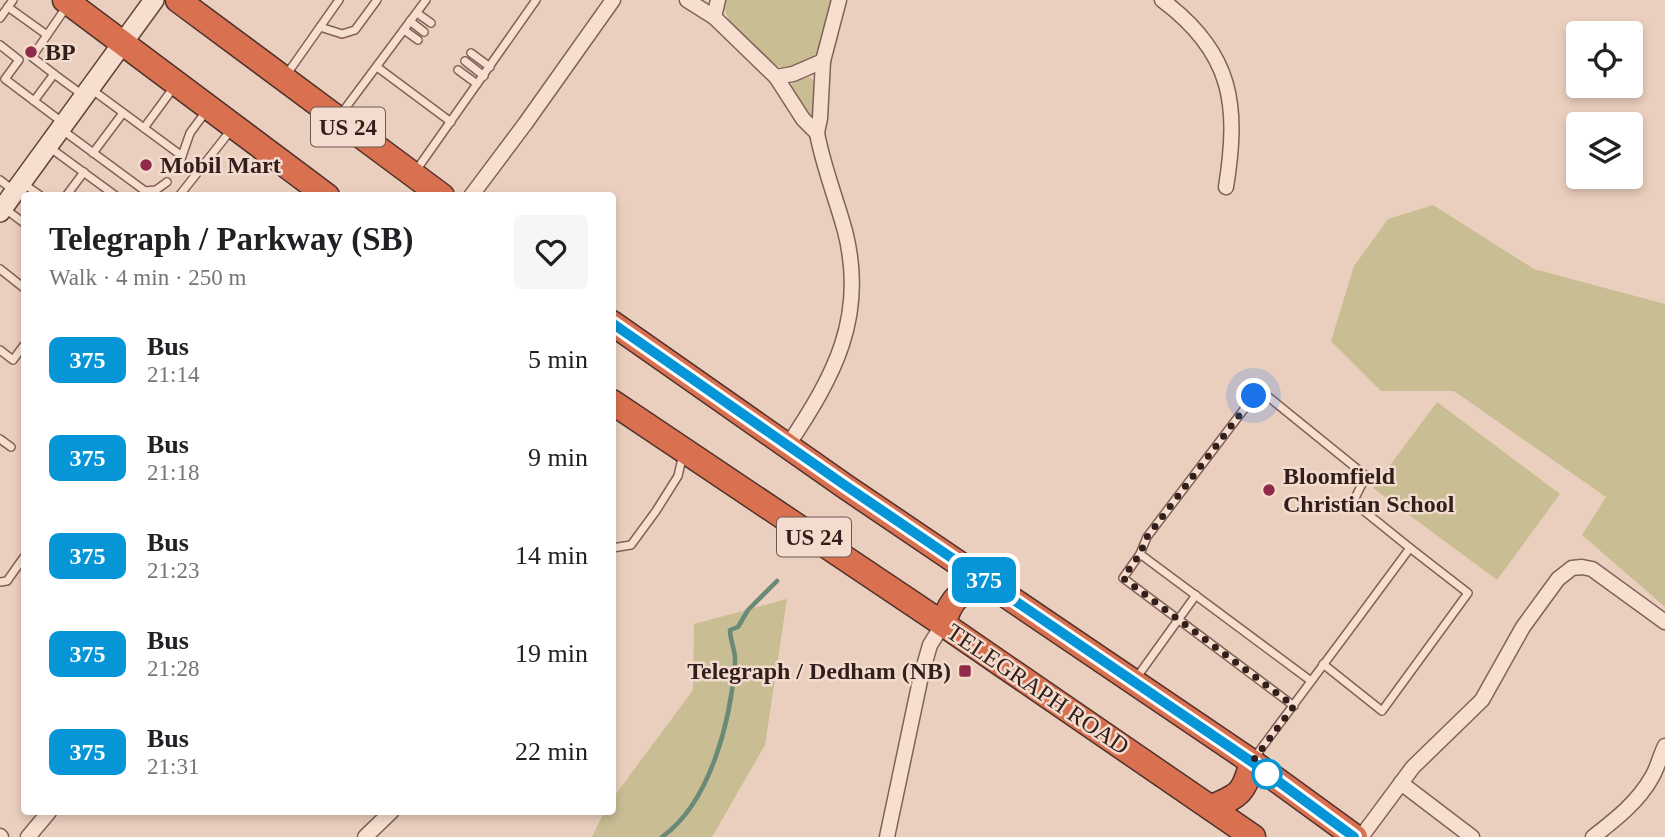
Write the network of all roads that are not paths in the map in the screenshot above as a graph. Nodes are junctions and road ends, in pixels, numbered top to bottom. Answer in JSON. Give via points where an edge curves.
{"nodes":[{"id":1,"x":13,"y":0,"type":"edge"},
{"id":2,"x":154,"y":0,"type":"edge"},
{"id":3,"x":178,"y":0,"type":"edge"},
{"id":4,"x":339,"y":0,"type":"edge"},
{"id":5,"x":377,"y":0,"type":"edge"},
{"id":6,"x":426,"y":0,"type":"edge"},
{"id":7,"x":536,"y":0,"type":"edge"},
{"id":8,"x":613,"y":0,"type":"edge"},
{"id":9,"x":687,"y":0,"type":"edge"},
{"id":10,"x":718,"y":0,"type":"edge"},
{"id":11,"x":839,"y":0,"type":"edge"},
{"id":12,"x":1162,"y":0,"type":"edge"},
{"id":13,"x":67,"y":1,"type":"edge"},
{"id":14,"x":8,"y":7,"type":"junction"},
{"id":15,"x":417,"y":13,"type":"junction"},
{"id":16,"x":714,"y":17,"type":"junction"},
{"id":17,"x":0,"y":18,"type":"edge"},
{"id":18,"x":411,"y":21,"type":"junction"},
{"id":19,"x":431,"y":23,"type":"dead end"},
{"id":20,"x":320,"y":27,"type":"junction"},
{"id":21,"x":404,"y":30,"type":"junction"},
{"id":22,"x":425,"y":32,"type":"dead end"},
{"id":23,"x":47,"y":35,"type":"junction"},
{"id":24,"x":418,"y":40,"type":"dead end"},
{"id":25,"x":123,"y":43,"type":"junction"},
{"id":26,"x":0,"y":46,"type":"edge"},
{"id":27,"x":471,"y":53,"type":"dead end"},
{"id":28,"x":32,"y":57,"type":"junction"},
{"id":29,"x":19,"y":60,"type":"junction"},
{"id":30,"x":465,"y":61,"type":"dead end"},
{"id":31,"x":823,"y":61,"type":"junction"},
{"id":32,"x":377,"y":67,"type":"junction"},
{"id":33,"x":490,"y":67,"type":"junction"},
{"id":34,"x":458,"y":70,"type":"dead end"},
{"id":35,"x":54,"y":74,"type":"junction"},
{"id":36,"x":484,"y":75,"type":"junction"},
{"id":37,"x":776,"y":77,"type":"junction"},
{"id":38,"x":284,"y":78,"type":"junction"},
{"id":39,"x":177,"y":83,"type":"junction"},
{"id":40,"x":477,"y":84,"type":"junction"},
{"id":41,"x":87,"y":92,"type":"junction"},
{"id":42,"x":34,"y":101,"type":"junction"},
{"id":43,"x":209,"y":107,"type":"junction"},
{"id":44,"x":122,"y":113,"type":"junction"},
{"id":45,"x":337,"y":119,"type":"junction"},
{"id":46,"x":451,"y":122,"type":"junction"},
{"id":47,"x":63,"y":126,"type":"junction"},
{"id":48,"x":234,"y":126,"type":"junction"},
{"id":49,"x":144,"y":128,"type":"junction"},
{"id":50,"x":817,"y":133,"type":"junction"},
{"id":51,"x":48,"y":146,"type":"junction"},
{"id":52,"x":93,"y":153,"type":"junction"},
{"id":53,"x":182,"y":156,"type":"junction"},
{"id":54,"x":178,"y":167,"type":"dead end"},
{"id":55,"x":83,"y":172,"type":"junction"},
{"id":56,"x":413,"y":175,"type":"junction"},
{"id":57,"x":167,"y":182,"type":"dead end"},
{"id":58,"x":1226,"y":187,"type":"dead end"},
{"id":59,"x":69,"y":192,"type":"edge"},
{"id":60,"x":110,"y":192,"type":"edge"},
{"id":61,"x":182,"y":192,"type":"edge"},
{"id":62,"x":321,"y":192,"type":"edge"},
{"id":63,"x":436,"y":192,"type":"edge"},
{"id":64,"x":474,"y":192,"type":"edge"},
{"id":65,"x":8,"y":195,"type":"edge"},
{"id":66,"x":21,"y":218,"type":"edge"},
{"id":67,"x":0,"y":269,"type":"edge"},
{"id":68,"x":21,"y":286,"type":"edge"},
{"id":69,"x":616,"y":326,"type":"edge"},
{"id":70,"x":21,"y":349,"type":"edge"},
{"id":71,"x":0,"y":350,"type":"edge"},
{"id":72,"x":616,"y":405,"type":"edge"},
{"id":73,"x":0,"y":439,"type":"edge"},
{"id":74,"x":788,"y":444,"type":"junction"},
{"id":75,"x":11,"y":447,"type":"dead end"},
{"id":76,"x":684,"y":450,"type":"junction"},
{"id":77,"x":616,"y":547,"type":"edge"},
{"id":78,"x":1410,"y":548,"type":"junction"},
{"id":79,"x":1140,"y":554,"type":"junction"},
{"id":80,"x":21,"y":561,"type":"edge"},
{"id":81,"x":0,"y":582,"type":"edge"},
{"id":82,"x":986,"y":582,"type":"junction"},
{"id":83,"x":1196,"y":595,"type":"junction"},
{"id":84,"x":1178,"y":619,"type":"junction"},
{"id":85,"x":1665,"y":622,"type":"edge"},
{"id":86,"x":943,"y":624,"type":"junction"},
{"id":87,"x":1323,"y":664,"type":"junction"},
{"id":88,"x":1311,"y":681,"type":"junction"},
{"id":89,"x":1133,"y":682,"type":"junction"},
{"id":90,"x":1294,"y":706,"type":"junction"},
{"id":91,"x":1665,"y":746,"type":"edge"},
{"id":92,"x":1252,"y":762,"type":"junction"},
{"id":93,"x":1401,"y":783,"type":"junction"},
{"id":94,"x":1212,"y":807,"type":"junction"},
{"id":95,"x":46,"y":815,"type":"edge"},
{"id":96,"x":388,"y":815,"type":"edge"},
{"id":97,"x":28,"y":837,"type":"edge"},
{"id":98,"x":365,"y":837,"type":"edge"},
{"id":99,"x":887,"y":837,"type":"edge"},
{"id":100,"x":1254,"y":837,"type":"edge"},
{"id":101,"x":1354,"y":837,"type":"edge"},
{"id":102,"x":1362,"y":837,"type":"edge"},
{"id":103,"x":1472,"y":837,"type":"edge"},
{"id":104,"x":1593,"y":837,"type":"edge"}],
"edges":[{"from":1,"to":14,"type":"lane"},
{"from":2,"to":25,"type":"main road"},
{"from":3,"to":38,"type":"highway","number":"US 24"},
{"from":4,"to":20,"type":"lane"},
{"from":5,"to":20,"type":"lane","via":[[355,30],[342,34]]},
{"from":6,"to":15,"type":"lane"},
{"from":7,"to":33,"type":"lane"},
{"from":8,"to":64,"type":"street"},
{"from":9,"to":16,"type":"street"},
{"from":10,"to":16,"type":"street"},
{"from":11,"to":31,"type":"street"},
{"from":12,"to":58,"type":"street","via":[[1209,45],[1223,75],[1233,127]]},
{"from":13,"to":23,"type":"lane"},
{"from":13,"to":25,"type":"highway","number":"US 24"},
{"from":14,"to":17,"type":"lane"},
{"from":14,"to":23,"type":"lane"},
{"from":15,"to":18,"type":"lane"},
{"from":15,"to":19,"type":"lane"},
{"from":16,"to":37,"type":"street"},
{"from":18,"to":21,"type":"lane"},
{"from":18,"to":22,"type":"lane"},
{"from":20,"to":38,"type":"lane"},
{"from":21,"to":24,"type":"lane"},
{"from":21,"to":32,"type":"lane"},
{"from":23,"to":28,"type":"lane"},
{"from":25,"to":39,"type":"highway","number":"US 24"},
{"from":25,"to":41,"type":"main road"},
{"from":26,"to":29,"type":"lane"},
{"from":27,"to":33,"type":"lane"},
{"from":28,"to":29,"type":"lane"},
{"from":28,"to":35,"type":"lane"},
{"from":29,"to":42,"type":"lane","via":[[5,79]]},
{"from":30,"to":36,"type":"lane"},
{"from":31,"to":37,"type":"street","via":[[793,75]]},
{"from":31,"to":50,"type":"street"},
{"from":32,"to":45,"type":"lane"},
{"from":32,"to":46,"type":"lane"},
{"from":33,"to":36,"type":"lane"},
{"from":34,"to":40,"type":"lane"},
{"from":35,"to":41,"type":"lane"},
{"from":35,"to":42,"type":"lane"},
{"from":36,"to":40,"type":"lane"},
{"from":37,"to":50,"type":"street"},
{"from":38,"to":45,"type":"highway","number":"US 24"},
{"from":39,"to":43,"type":"highway","number":"US 24"},
{"from":39,"to":49,"type":"lane"},
{"from":40,"to":46,"type":"lane"},
{"from":41,"to":44,"type":"lane"},
{"from":41,"to":47,"type":"main road"},
{"from":42,"to":47,"type":"lane"},
{"from":43,"to":48,"type":"highway","number":"US 24"},
{"from":43,"to":53,"type":"lane","via":[[190,133]]},
{"from":44,"to":49,"type":"lane"},
{"from":44,"to":52,"type":"lane"},
{"from":45,"to":56,"type":"highway","number":"US 24"},
{"from":46,"to":56,"type":"lane"},
{"from":47,"to":51,"type":"main road"},
{"from":47,"to":52,"type":"lane"},
{"from":48,"to":61,"type":"lane"},
{"from":48,"to":62,"type":"highway","number":"US 24"},
{"from":49,"to":53,"type":"lane"},
{"from":50,"to":74,"type":"street","via":[[846,234],[852,295],[847,333],[835,366]]},
{"from":51,"to":55,"type":"lane"},
{"from":51,"to":65,"type":"main road"},
{"from":52,"to":57,"type":"lane","via":[[145,191]]},
{"from":53,"to":54,"type":"lane"},
{"from":55,"to":59,"type":"lane"},
{"from":55,"to":60,"type":"lane"},
{"from":56,"to":63,"type":"highway","number":"US 24"},
{"from":65,"to":66,"type":"lane"},
{"from":67,"to":68,"type":"lane"},
{"from":69,"to":74,"type":"highway","number":"US 24"},
{"from":70,"to":71,"type":"lane","via":[[13,360]]},
{"from":72,"to":76,"type":"highway","name":"TELEGRAPH ROAD","number":"US 24"},
{"from":73,"to":75,"type":"lane"},
{"from":74,"to":82,"type":"highway","number":"US 24"},
{"from":76,"to":77,"type":"lane","via":[[678,476],[656,511],[631,545]]},
{"from":76,"to":86,"type":"highway","name":"TELEGRAPH ROAD","number":"US 24"},
{"from":78,"to":79,"type":"lane","via":[[1353,502],[1366,476],[1266,395],[1254,396],[1147,537]]},
{"from":78,"to":87,"type":"lane"},
{"from":78,"to":87,"type":"lane","via":[[1468,593],[1382,710]]},
{"from":79,"to":83,"type":"lane"},
{"from":79,"to":84,"type":"lane","via":[[1123,578]]},
{"from":80,"to":81,"type":"lane","via":[[7,581]]},
{"from":82,"to":86,"type":"highway","via":[[954,598]]},
{"from":82,"to":89,"type":"highway","number":"US 24"},
{"from":83,"to":84,"type":"lane"},
{"from":83,"to":88,"type":"lane"},
{"from":84,"to":89,"type":"lane"},
{"from":84,"to":90,"type":"lane"},
{"from":85,"to":93,"type":"street","via":[[1592,569],[1565,572],[1523,627],[1482,700]]},
{"from":86,"to":94,"type":"highway","name":"TELEGRAPH ROAD","number":"US 24"},
{"from":86,"to":99,"type":"street","via":[[921,676]]},
{"from":87,"to":88,"type":"lane"},
{"from":88,"to":90,"type":"lane"},
{"from":89,"to":92,"type":"highway","number":"US 24"},
{"from":90,"to":92,"type":"lane"},
{"from":91,"to":104,"type":"street","via":[[1638,797]]},
{"from":92,"to":94,"type":"highway","via":[[1242,791]]},
{"from":92,"to":101,"type":"highway","number":"US 24"},
{"from":93,"to":102,"type":"street"},
{"from":93,"to":103,"type":"street"},
{"from":94,"to":100,"type":"highway","name":"TELEGRAPH ROAD","number":"US 24"},
{"from":95,"to":97,"type":"street"},
{"from":96,"to":98,"type":"street"}]}
